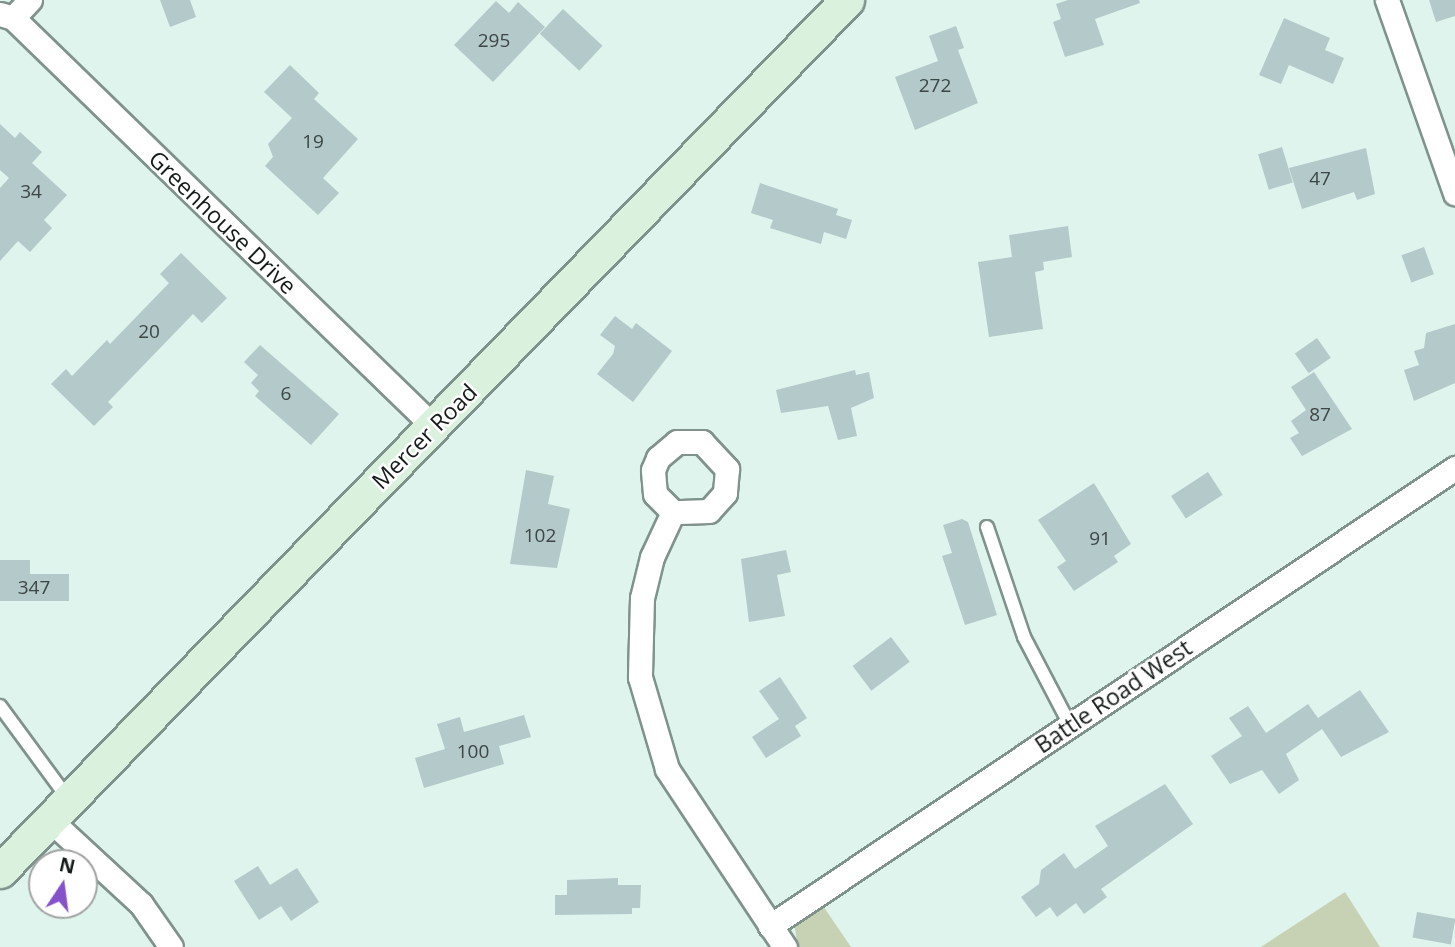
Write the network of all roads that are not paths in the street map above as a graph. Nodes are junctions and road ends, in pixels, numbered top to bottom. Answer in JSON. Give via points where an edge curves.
{"nodes":[{"id":1,"x":30,"y":0,"type":"edge"},
{"id":2,"x":847,"y":0,"type":"edge"},
{"id":3,"x":1387,"y":0,"type":"edge"},
{"id":4,"x":8,"y":11,"type":"edge"},
{"id":5,"x":1455,"y":193,"type":"edge"},
{"id":6,"x":433,"y":426,"type":"junction"},
{"id":7,"x":1455,"y":468,"type":"edge"},
{"id":8,"x":673,"y":512,"type":"dead end"},
{"id":9,"x":987,"y":527,"type":"dead end"},
{"id":10,"x":0,"y":706,"type":"edge"},
{"id":11,"x":1070,"y":725,"type":"junction"},
{"id":12,"x":59,"y":810,"type":"junction"},
{"id":13,"x":0,"y":871,"type":"edge"},
{"id":14,"x":770,"y":926,"type":"junction"},
{"id":15,"x":171,"y":947,"type":"edge"},
{"id":16,"x":785,"y":947,"type":"edge"}],
"edges":[{"from":1,"to":4,"type":"street"},
{"from":2,"to":6,"type":"main road","name":"Mercer Road"},
{"from":3,"to":5,"type":"street"},
{"from":4,"to":6,"type":"street","name":"Greenhouse Drive"},
{"from":6,"to":12,"type":"main road","name":"Mercer Road"},
{"from":7,"to":11,"type":"street","name":"Battle Road West"},
{"from":8,"to":14,"type":"street","via":[[652,556],[642,598],[639,668],[649,721],[667,769]]},
{"from":9,"to":11,"type":"lane","via":[[1024,638]]},
{"from":10,"to":12,"type":"lane"},
{"from":11,"to":14,"type":"street","name":"Battle Road West"},
{"from":12,"to":13,"type":"main road","name":"Mercer Road"},
{"from":12,"to":15,"type":"street","via":[[141,904]]},
{"from":14,"to":16,"type":"street"}]}
